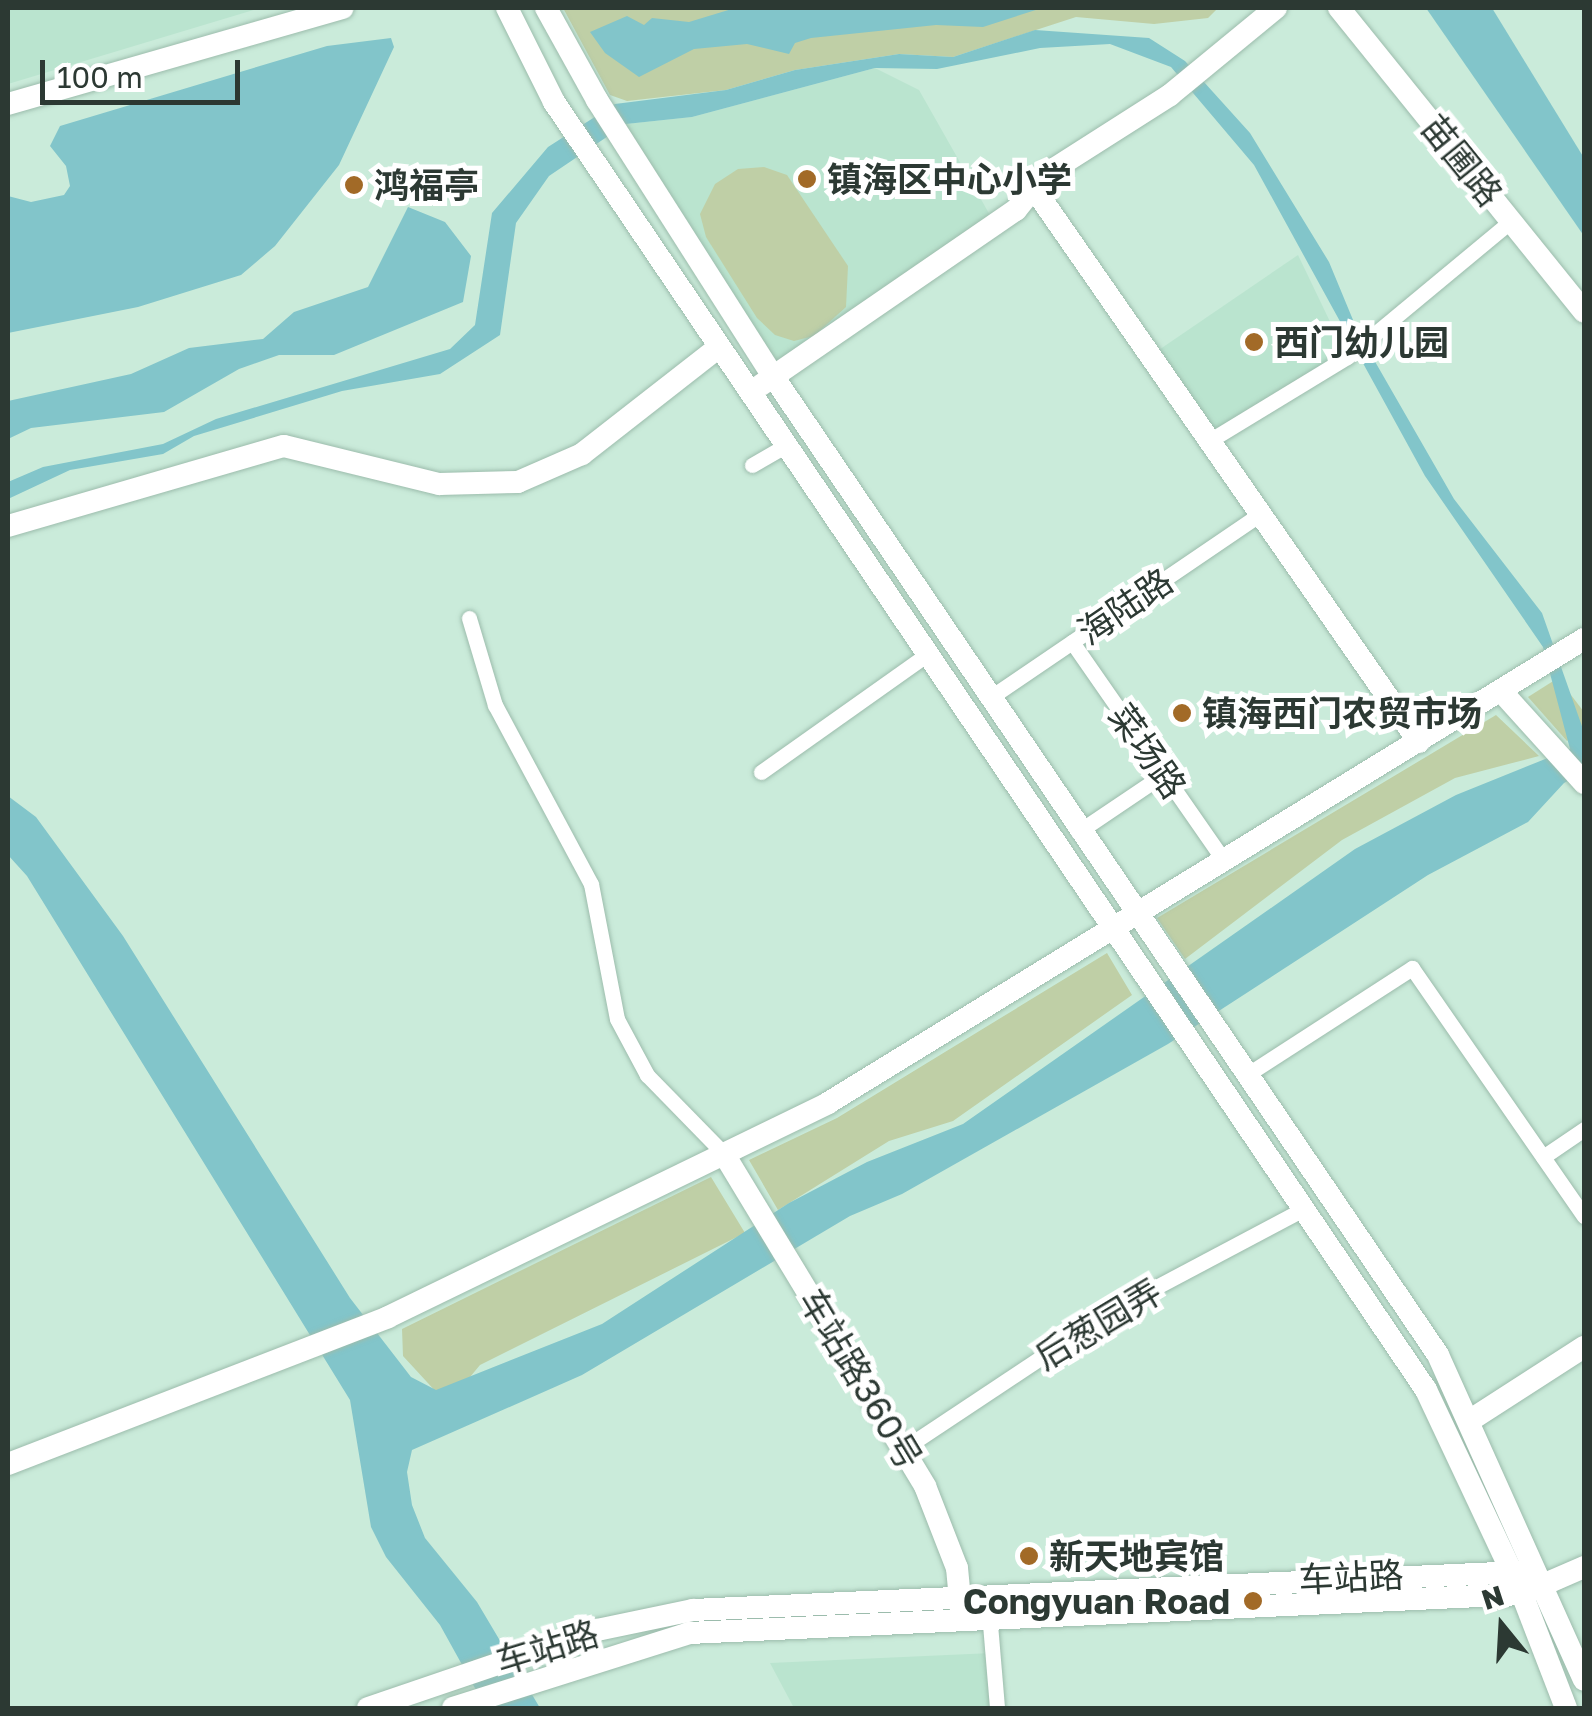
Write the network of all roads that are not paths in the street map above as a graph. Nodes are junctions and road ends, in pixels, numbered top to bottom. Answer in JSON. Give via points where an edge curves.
{"nodes":[{"id":1,"x":342,"y":8,"type":"edge"},
{"id":2,"x":508,"y":8,"type":"edge"},
{"id":3,"x":546,"y":8,"type":"edge"},
{"id":4,"x":1276,"y":8,"type":"edge"},
{"id":5,"x":1339,"y":8,"type":"edge"},
{"id":6,"x":8,"y":104,"type":"edge"},
{"id":7,"x":1033,"y":188,"type":"junction"},
{"id":8,"x":1511,"y":221,"type":"junction"},
{"id":9,"x":1584,"y":312,"type":"edge"},
{"id":10,"x":719,"y":347,"type":"junction"},
{"id":11,"x":773,"y":376,"type":"junction"},
{"id":12,"x":750,"y":392,"type":"junction"},
{"id":13,"x":1209,"y":441,"type":"junction"},
{"id":14,"x":785,"y":446,"type":"junction"},
{"id":15,"x":752,"y":465,"type":"dead end"},
{"id":16,"x":1260,"y":514,"type":"junction"},
{"id":17,"x":8,"y":526,"type":"edge"},
{"id":18,"x":468,"y":618,"type":"dead end"},
{"id":19,"x":1584,"y":638,"type":"edge"},
{"id":20,"x":1072,"y":642,"type":"junction"},
{"id":21,"x":926,"y":655,"type":"junction"},
{"id":22,"x":1500,"y":691,"type":"junction"},
{"id":23,"x":990,"y":697,"type":"junction"},
{"id":24,"x":1419,"y":742,"type":"junction"},
{"id":25,"x":761,"y":772,"type":"dead end"},
{"id":26,"x":1164,"y":774,"type":"junction"},
{"id":27,"x":1584,"y":783,"type":"edge"},
{"id":28,"x":1078,"y":832,"type":"junction"},
{"id":29,"x":1224,"y":861,"type":"junction"},
{"id":30,"x":1136,"y":915,"type":"junction"},
{"id":31,"x":1111,"y":930,"type":"junction"},
{"id":32,"x":1245,"y":1076,"type":"junction"},
{"id":33,"x":1584,"y":1128,"type":"edge"},
{"id":34,"x":724,"y":1154,"type":"junction"},
{"id":35,"x":1543,"y":1156,"type":"junction"},
{"id":36,"x":1300,"y":1211,"type":"junction"},
{"id":37,"x":1584,"y":1216,"type":"edge"},
{"id":38,"x":1584,"y":1347,"type":"edge"},
{"id":39,"x":1469,"y":1421,"type":"junction"},
{"id":40,"x":903,"y":1449,"type":"junction"},
{"id":41,"x":8,"y":1464,"type":"edge"},
{"id":42,"x":1584,"y":1567,"type":"edge"},
{"id":43,"x":1510,"y":1568,"type":"junction"},
{"id":44,"x":1542,"y":1580,"type":"junction"},
{"id":45,"x":1522,"y":1594,"type":"junction"},
{"id":46,"x":961,"y":1609,"type":"junction"},
{"id":47,"x":988,"y":1609,"type":"junction"},
{"id":48,"x":1584,"y":1680,"type":"edge"},
{"id":49,"x":368,"y":1708,"type":"edge"},
{"id":50,"x":453,"y":1708,"type":"edge"},
{"id":51,"x":997,"y":1708,"type":"edge"},
{"id":52,"x":1566,"y":1708,"type":"edge"}],
"edges":[{"from":1,"to":6,"type":"street"},
{"from":2,"to":10,"type":"street","via":[[554,102]]},
{"from":3,"to":11,"type":"street","via":[[596,100]]},
{"from":4,"to":7,"type":"street","via":[[1170,96]]},
{"from":5,"to":8,"type":"street","name":"苗圃路"},
{"from":7,"to":11,"type":"street","via":[[1016,210]]},
{"from":7,"to":13,"type":"street"},
{"from":8,"to":9,"type":"street","name":"苗圃路"},
{"from":8,"to":13,"type":"street","via":[[1347,356]]},
{"from":10,"to":12,"type":"street"},
{"from":10,"to":17,"type":"street","via":[[582,454],[518,482],[439,484],[284,446]]},
{"from":11,"to":12,"type":"street"},
{"from":11,"to":23,"type":"street"},
{"from":12,"to":14,"type":"street"},
{"from":13,"to":16,"type":"street"},
{"from":14,"to":15,"type":"street"},
{"from":14,"to":21,"type":"street"},
{"from":16,"to":20,"type":"street","name":"海陆路"},
{"from":16,"to":24,"type":"street"},
{"from":18,"to":34,"type":"street","via":[[494,705],[591,884],[617,1019],[647,1075]]},
{"from":19,"to":22,"type":"street"},
{"from":20,"to":23,"type":"street","name":"海陆路"},
{"from":20,"to":26,"type":"street","name":"菜场路"},
{"from":21,"to":25,"type":"street"},
{"from":21,"to":31,"type":"street"},
{"from":22,"to":24,"type":"street"},
{"from":22,"to":27,"type":"street"},
{"from":23,"to":28,"type":"street"},
{"from":24,"to":29,"type":"street"},
{"from":26,"to":28,"type":"street"},
{"from":26,"to":29,"type":"street","name":"菜场路"},
{"from":28,"to":30,"type":"street"},
{"from":29,"to":30,"type":"street"},
{"from":30,"to":31,"type":"street"},
{"from":30,"to":32,"type":"street"},
{"from":31,"to":34,"type":"street","via":[[828,1104]]},
{"from":31,"to":36,"type":"street"},
{"from":32,"to":35,"type":"street","via":[[1412,968]]},
{"from":32,"to":39,"type":"street","via":[[1438,1355]]},
{"from":33,"to":35,"type":"street"},
{"from":34,"to":40,"type":"street","name":"车站路360号"},
{"from":34,"to":41,"type":"street","via":[[388,1317]]},
{"from":35,"to":37,"type":"street"},
{"from":36,"to":40,"type":"street","name":"后葱园弄","via":[[1109,1312]]},
{"from":36,"to":43,"type":"street","via":[[1426,1390]]},
{"from":38,"to":39,"type":"street"},
{"from":39,"to":44,"type":"street"},
{"from":40,"to":46,"type":"street","name":"车站路360号","via":[[951,1551]]},
{"from":42,"to":44,"type":"street"},
{"from":43,"to":44,"type":"street","name":"车站路"},
{"from":43,"to":45,"type":"street"},
{"from":43,"to":47,"type":"street","name":"车站路"},
{"from":44,"to":45,"type":"street"},
{"from":44,"to":48,"type":"street"},
{"from":45,"to":47,"type":"street","name":"车站路"},
{"from":45,"to":52,"type":"street"},
{"from":46,"to":47,"type":"street","name":"车站路"},
{"from":46,"to":49,"type":"street","name":"车站路","via":[[692,1610],[528,1651]]},
{"from":46,"to":50,"type":"street","name":"车站路","via":[[689,1633]]},
{"from":47,"to":51,"type":"street"}]}
